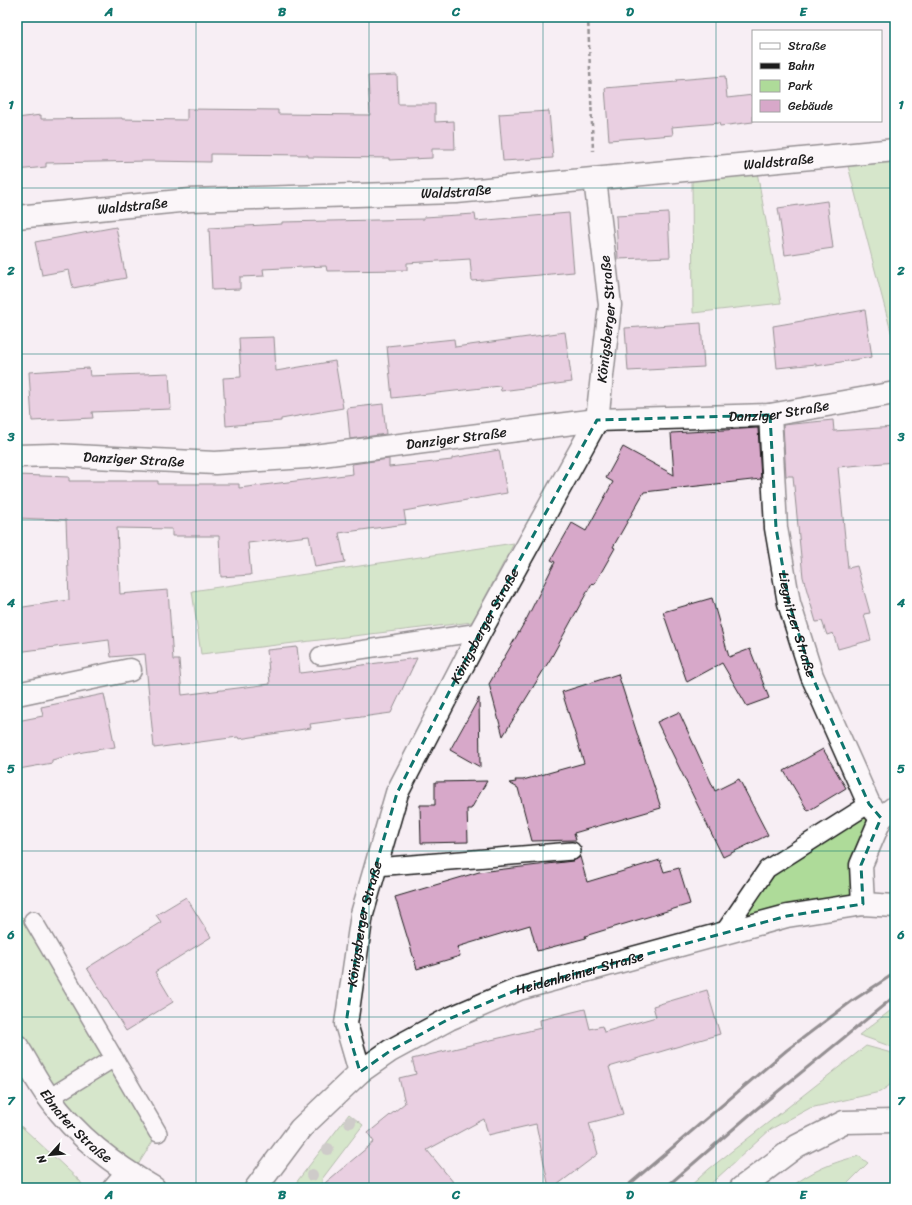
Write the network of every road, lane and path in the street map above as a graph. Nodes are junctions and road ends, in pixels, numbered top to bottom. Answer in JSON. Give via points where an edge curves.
{"nodes":[{"id":1,"x":588,"y":17,"type":"edge"},
{"id":2,"x":895,"y":150,"type":"edge"},
{"id":3,"x":594,"y":179,"type":"junction"},
{"id":4,"x":17,"y":217,"type":"edge"},
{"id":5,"x":895,"y":393,"type":"edge"},
{"id":6,"x":770,"y":415,"type":"junction"},
{"id":7,"x":597,"y":420,"type":"junction"},
{"id":8,"x":17,"y":456,"type":"edge"},
{"id":9,"x":480,"y":632,"type":"junction"},
{"id":10,"x":320,"y":656,"type":"dead end"},
{"id":11,"x":130,"y":670,"type":"dead end"},
{"id":12,"x":17,"y":694,"type":"edge"},
{"id":13,"x":881,"y":810,"type":"edge"},
{"id":14,"x":572,"y":851,"type":"dead end"},
{"id":15,"x":376,"y":867,"type":"junction"},
{"id":16,"x":862,"y":904,"type":"junction"},
{"id":17,"x":895,"y":906,"type":"edge"},
{"id":18,"x":33,"y":920,"type":"dead end"},
{"id":19,"x":724,"y":932,"type":"junction"},
{"id":20,"x":17,"y":1046,"type":"edge"},
{"id":21,"x":114,"y":1058,"type":"junction"},
{"id":22,"x":360,"y":1072,"type":"junction"},
{"id":23,"x":49,"y":1098,"type":"junction"},
{"id":24,"x":894,"y":1115,"type":"edge"},
{"id":25,"x":158,"y":1133,"type":"dead end"},
{"id":26,"x":121,"y":1180,"type":"edge"},
{"id":27,"x":154,"y":1188,"type":"edge"},
{"id":28,"x":256,"y":1188,"type":"edge"},
{"id":29,"x":741,"y":1188,"type":"edge"}],
"edges":[{"from":1,"to":3,"type":"path"},
{"from":2,"to":3,"type":"street","name":"Waldstraße"},
{"from":3,"to":4,"type":"street","name":"Waldstraße","via":[[456,192],[190,200]]},
{"from":3,"to":7,"type":"street","name":"Königsberger Straße","via":[[610,305]]},
{"from":5,"to":6,"type":"street","name":"Danziger Straße"},
{"from":6,"to":7,"type":"street","name":"Danziger Straße"},
{"from":6,"to":13,"type":"street","name":"Liegnitzer Straße","via":[[776,528],[789,603],[812,676]]},
{"from":7,"to":8,"type":"street","name":"Danziger Straße","via":[[306,457],[215,463],[54,454]]},
{"from":7,"to":9,"type":"street","name":"Königsberger Straße"},
{"from":9,"to":10,"type":"lane"},
{"from":9,"to":15,"type":"street","name":"Königsberger Straße","via":[[397,793]]},
{"from":11,"to":12,"type":"street"},
{"from":13,"to":16,"type":"street","via":[[861,865]]},
{"from":13,"to":19,"type":"lane","via":[[767,869]]},
{"from":14,"to":15,"type":"lane"},
{"from":15,"to":22,"type":"street","name":"Königsberger Straße","via":[[362,914],[346,1024]]},
{"from":16,"to":17,"type":"street","name":"Heidenheimer Straße"},
{"from":16,"to":19,"type":"street","name":"Heidenheimer Straße","via":[[787,916]]},
{"from":18,"to":21,"type":"lane"},
{"from":19,"to":22,"type":"street","name":"Heidenheimer Straße","via":[[519,989],[449,1019],[390,1051]]},
{"from":20,"to":23,"type":"street","name":"Ebnater Straße"},
{"from":21,"to":23,"type":"lane"},
{"from":21,"to":25,"type":"lane"},
{"from":22,"to":28,"type":"street","name":"Heidenheimer Straße","via":[[300,1129]]},
{"from":23,"to":26,"type":"street","name":"Ebnater Straße"},
{"from":24,"to":29,"type":"street","via":[[844,1122],[797,1146]]},
{"from":26,"to":27,"type":"street","name":"Ebnater Straße"}]}
